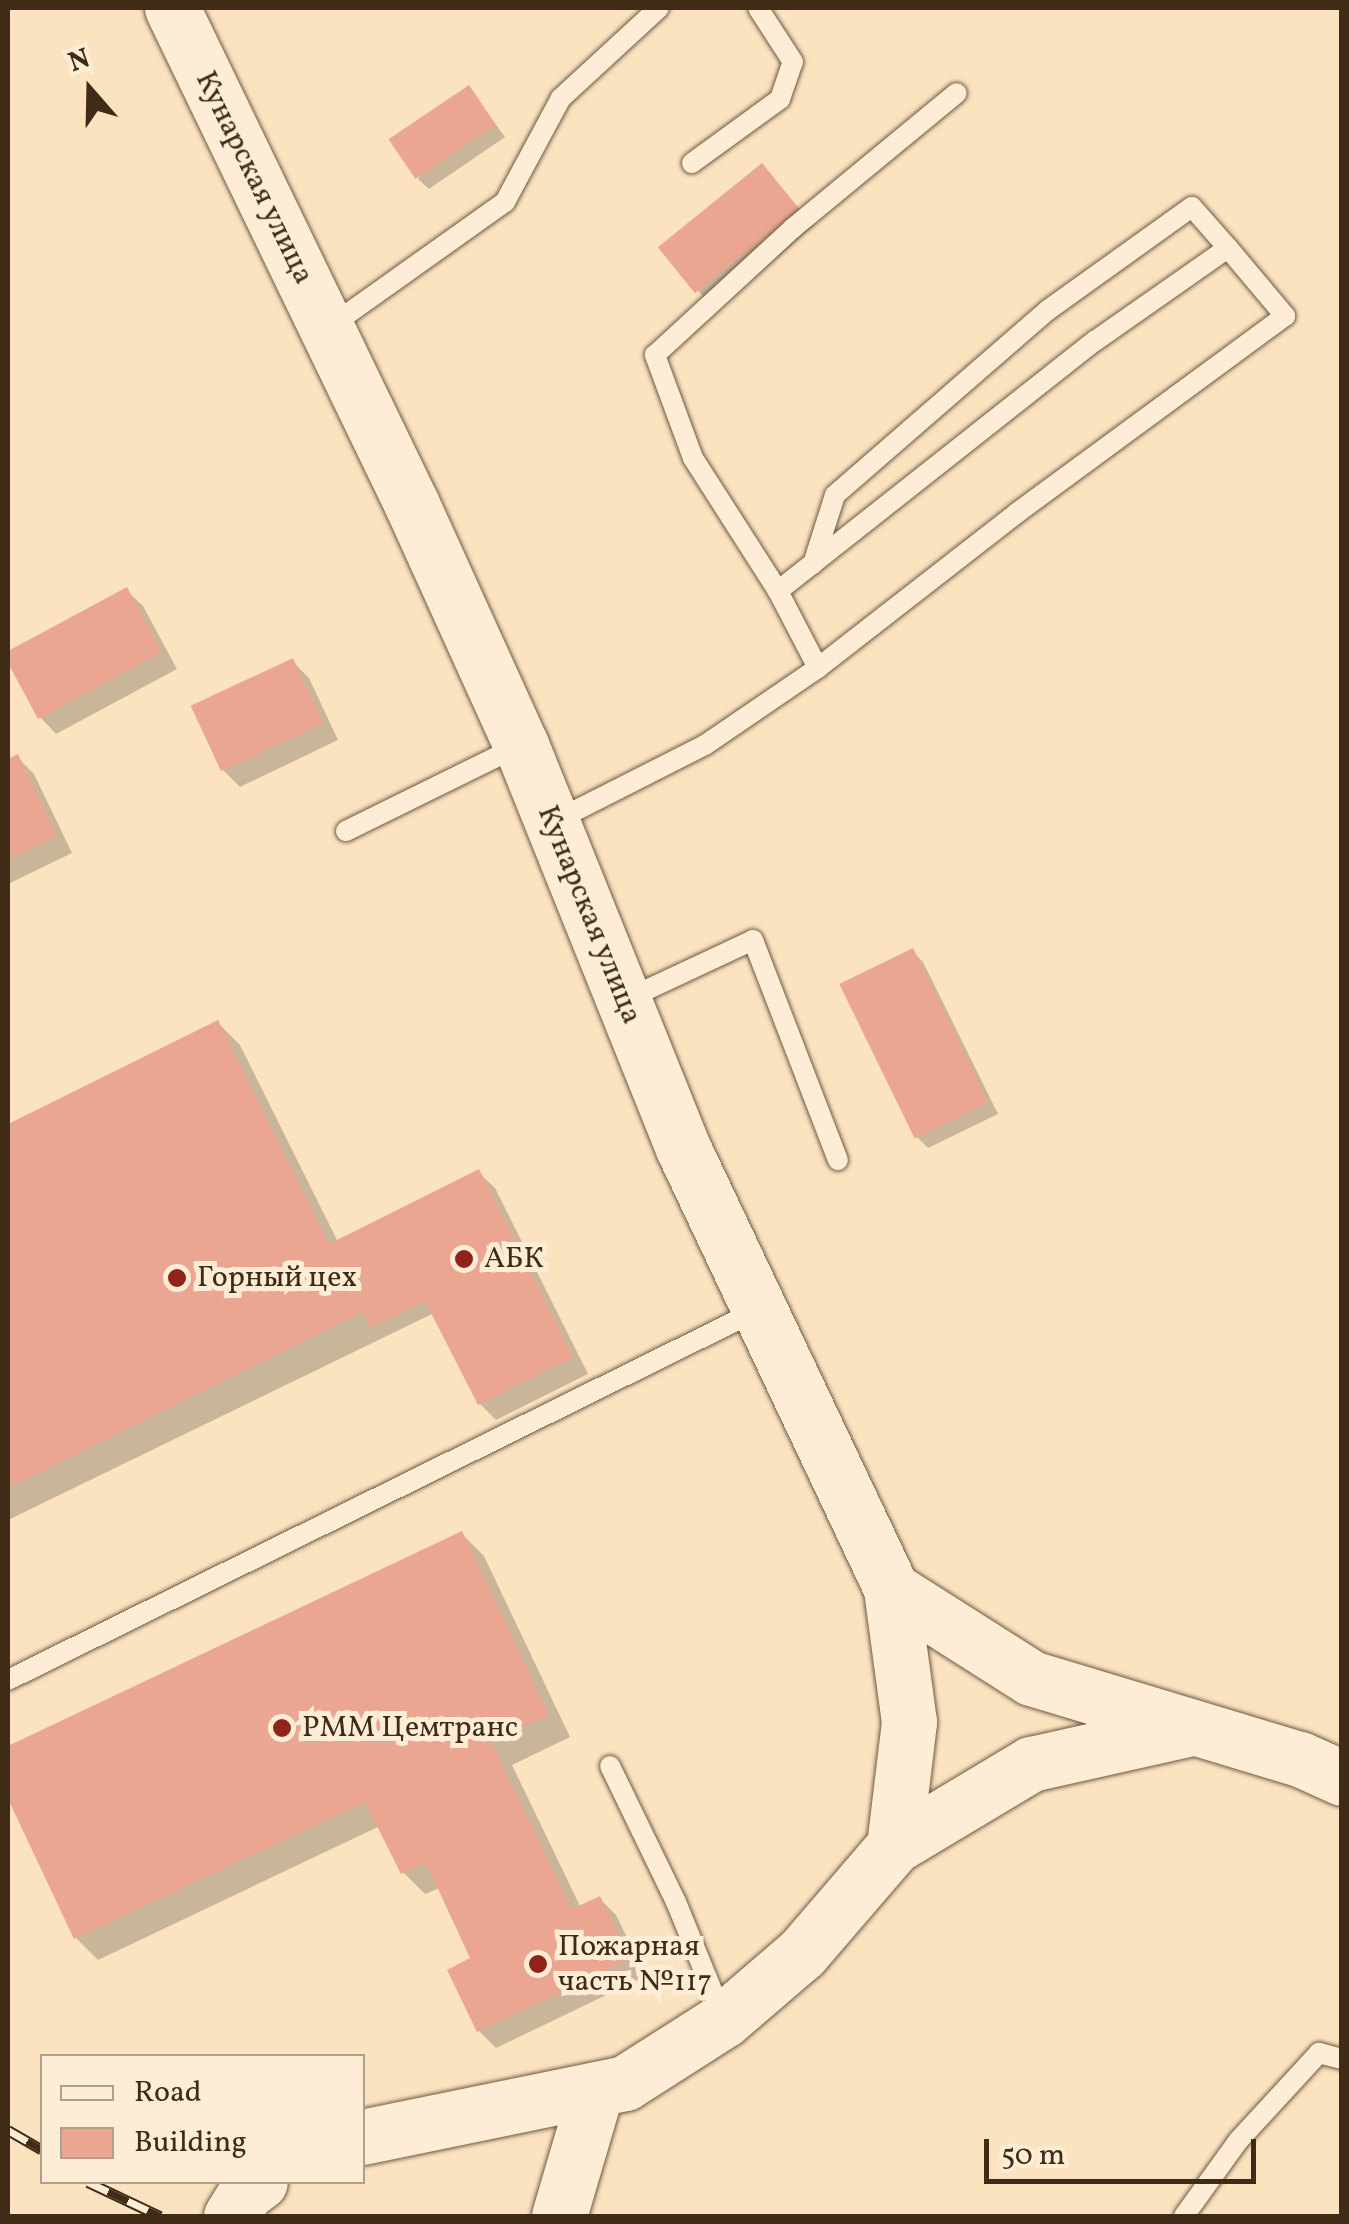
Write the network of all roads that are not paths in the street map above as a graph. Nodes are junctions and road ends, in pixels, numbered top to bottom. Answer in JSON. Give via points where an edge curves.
{"nodes":[{"id":1,"x":172,"y":8,"type":"edge"},
{"id":2,"x":659,"y":8,"type":"edge"},
{"id":3,"x":758,"y":8,"type":"edge"},
{"id":4,"x":958,"y":92,"type":"dead end"},
{"id":5,"x":692,"y":162,"type":"dead end"},
{"id":6,"x":1228,"y":248,"type":"junction"},
{"id":7,"x":327,"y":328,"type":"junction"},
{"id":8,"x":813,"y":564,"type":"junction"},
{"id":9,"x":778,"y":591,"type":"junction"},
{"id":10,"x":818,"y":668,"type":"junction"},
{"id":11,"x":521,"y":745,"type":"junction"},
{"id":12,"x":552,"y":822,"type":"junction"},
{"id":13,"x":346,"y":832,"type":"dead end"},
{"id":14,"x":623,"y":1001,"type":"junction"},
{"id":15,"x":838,"y":1160,"type":"dead end"},
{"id":16,"x":756,"y":1312,"type":"junction"},
{"id":17,"x":892,"y":1589,"type":"junction"},
{"id":18,"x":8,"y":1680,"type":"edge"},
{"id":19,"x":1192,"y":1728,"type":"junction"},
{"id":20,"x":610,"y":1766,"type":"dead end"},
{"id":21,"x":1342,"y":1778,"type":"edge"},
{"id":22,"x":894,"y":1846,"type":"junction"},
{"id":23,"x":724,"y":2020,"type":"junction"},
{"id":24,"x":1342,"y":2059,"type":"edge"},
{"id":25,"x":596,"y":2090,"type":"junction"},
{"id":26,"x":365,"y":2136,"type":"edge"},
{"id":27,"x":257,"y":2184,"type":"edge"},
{"id":28,"x":231,"y":2216,"type":"edge"},
{"id":29,"x":559,"y":2216,"type":"edge"},
{"id":30,"x":1184,"y":2216,"type":"edge"}],
"edges":[{"from":1,"to":7,"type":"main road","name":"Кунарская улица"},
{"from":2,"to":7,"type":"lane","via":[[561,98],[505,202]]},
{"from":3,"to":5,"type":"lane","via":[[792,62],[780,99]]},
{"from":4,"to":9,"type":"lane","via":[[793,228],[655,355],[693,458]]},
{"from":6,"to":8,"type":"lane","via":[[1095,341]]},
{"from":6,"to":8,"type":"lane","via":[[1192,207],[1048,310],[835,495]]},
{"from":6,"to":10,"type":"lane","via":[[1285,316]]},
{"from":7,"to":11,"type":"main road","name":"Кунарская улица"},
{"from":8,"to":9,"type":"lane"},
{"from":9,"to":10,"type":"lane"},
{"from":10,"to":12,"type":"lane","via":[[704,745]]},
{"from":11,"to":12,"type":"main road","name":"Кунарская улица"},
{"from":11,"to":13,"type":"lane"},
{"from":12,"to":14,"type":"main road","name":"Кунарская улица"},
{"from":14,"to":15,"type":"lane","via":[[754,940]]},
{"from":14,"to":16,"type":"main road","name":"Кунарская улица"},
{"from":16,"to":17,"type":"main road","name":"Кунарская улица"},
{"from":16,"to":18,"type":"lane"},
{"from":17,"to":19,"type":"main road","via":[[1031,1678]]},
{"from":17,"to":22,"type":"main road","name":"Кунарская улица","via":[[909,1722]]},
{"from":19,"to":21,"type":"main road"},
{"from":19,"to":22,"type":"main road","via":[[1031,1764]]},
{"from":20,"to":23,"type":"lane"},
{"from":22,"to":23,"type":"main road","via":[[802,1953]]},
{"from":23,"to":25,"type":"main road","via":[[625,2083]]},
{"from":24,"to":30,"type":"lane","via":[[1319,2053],[1238,2141]]},
{"from":25,"to":26,"type":"main road"},
{"from":25,"to":29,"type":"main road"},
{"from":27,"to":28,"type":"main road"}]}
